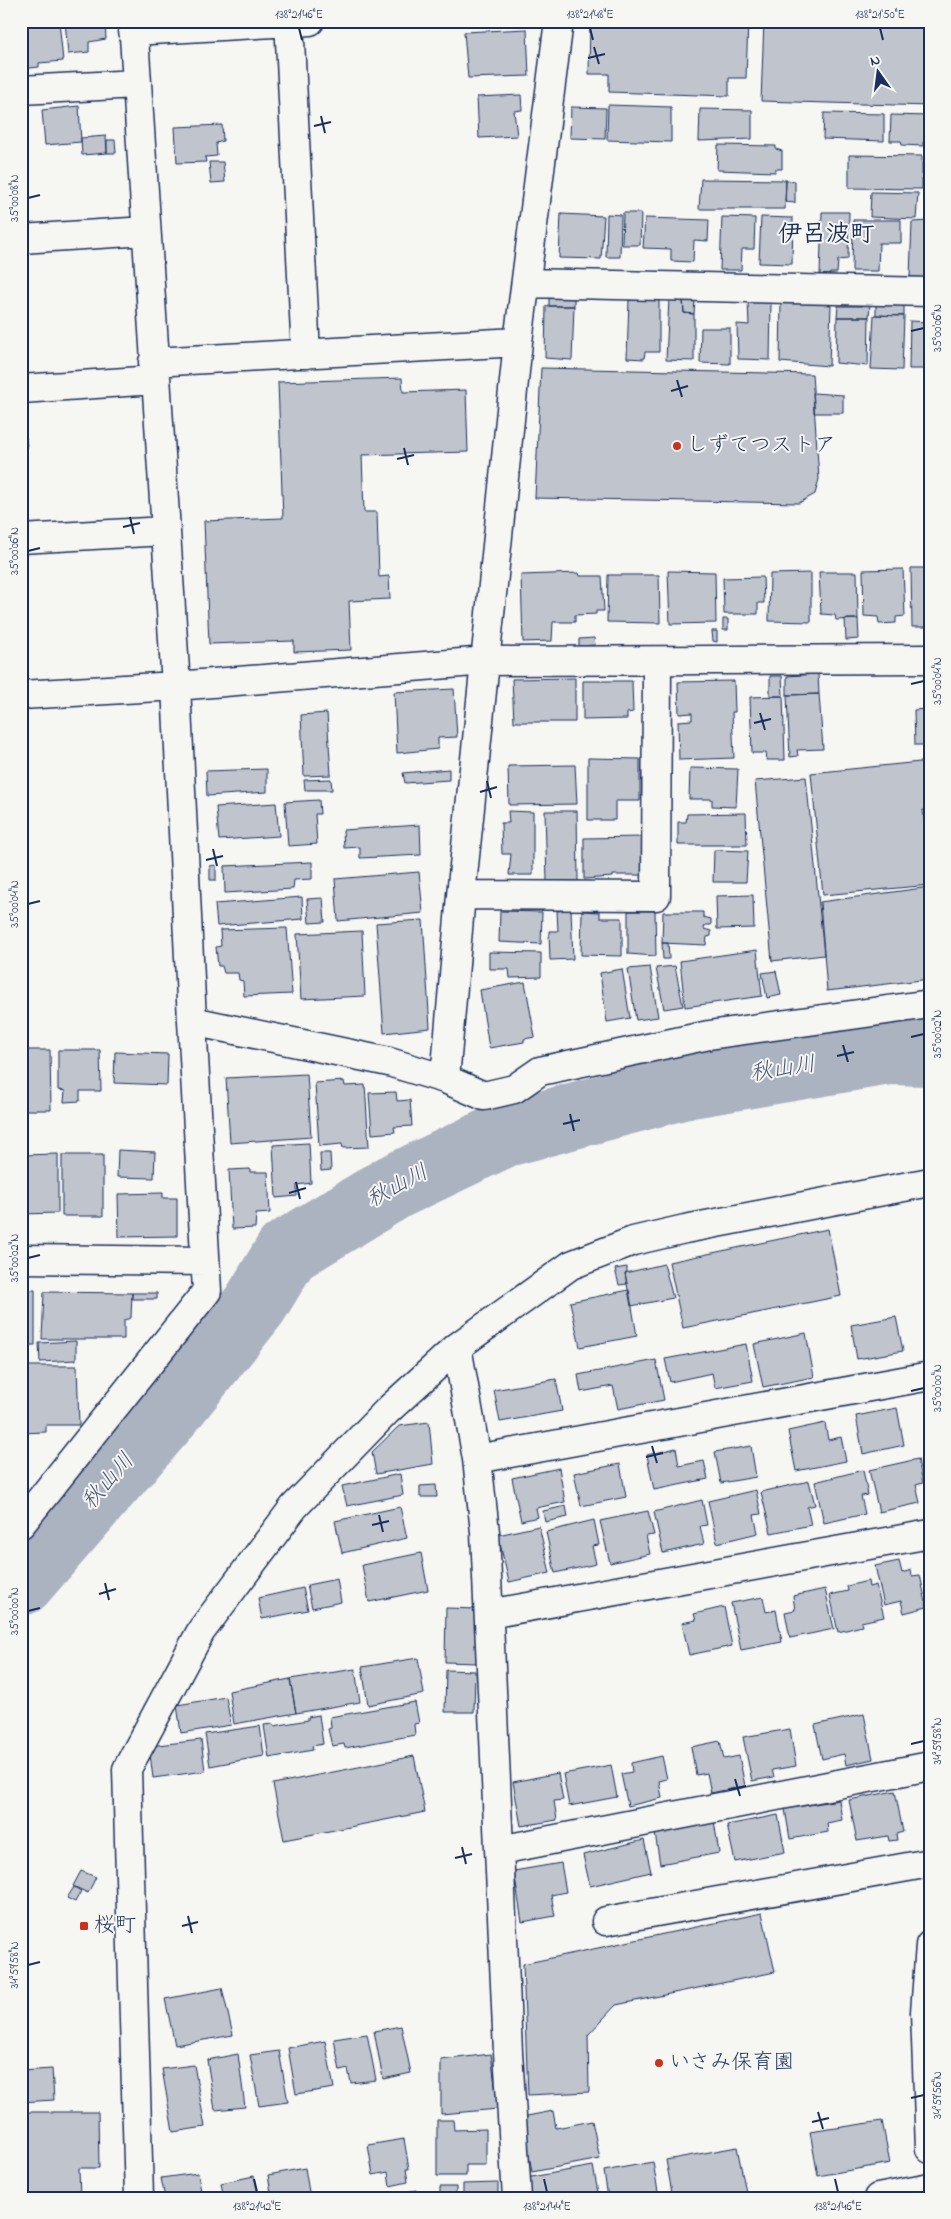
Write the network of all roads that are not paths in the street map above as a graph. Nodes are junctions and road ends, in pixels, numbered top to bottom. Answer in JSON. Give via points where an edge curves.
{"nodes":[{"id":1,"x":559,"y":21,"type":"edge"},
{"id":2,"x":296,"y":22,"type":"edge"},
{"id":3,"x":133,"y":26,"type":"edge"},
{"id":4,"x":137,"y":84,"type":"junction"},
{"id":5,"x":21,"y":90,"type":"edge"},
{"id":6,"x":146,"y":230,"type":"junction"},
{"id":7,"x":21,"y":239,"type":"edge"},
{"id":8,"x":526,"y":284,"type":"junction"},
{"id":9,"x":930,"y":292,"type":"edge"},
{"id":10,"x":518,"y":342,"type":"junction"},
{"id":11,"x":306,"y":354,"type":"junction"},
{"id":12,"x":154,"y":371,"type":"junction"},
{"id":13,"x":21,"y":389,"type":"edge"},
{"id":14,"x":165,"y":531,"type":"junction"},
{"id":15,"x":21,"y":539,"type":"edge"},
{"id":16,"x":930,"y":659,"type":"edge"},
{"id":17,"x":657,"y":660,"type":"junction"},
{"id":18,"x":486,"y":661,"type":"junction"},
{"id":19,"x":176,"y":686,"type":"junction"},
{"id":20,"x":21,"y":695,"type":"edge"},
{"id":21,"x":461,"y":895,"type":"junction"},
{"id":22,"x":930,"y":1004,"type":"edge"},
{"id":23,"x":192,"y":1021,"type":"junction"},
{"id":24,"x":445,"y":1079,"type":"junction"},
{"id":25,"x":930,"y":1182,"type":"edge"},
{"id":26,"x":21,"y":1260,"type":"edge"},
{"id":27,"x":205,"y":1261,"type":"junction"},
{"id":28,"x":457,"y":1347,"type":"junction"},
{"id":29,"x":930,"y":1376,"type":"edge"},
{"id":30,"x":477,"y":1459,"type":"junction"},
{"id":31,"x":21,"y":1524,"type":"edge"},
{"id":32,"x":930,"y":1534,"type":"edge"},
{"id":33,"x":489,"y":1614,"type":"junction"},
{"id":34,"x":930,"y":1766,"type":"edge"},
{"id":35,"x":500,"y":1850,"type":"junction"},
{"id":36,"x":930,"y":1863,"type":"edge"},
{"id":37,"x":606,"y":1921,"type":"dead end"},
{"id":38,"x":930,"y":1945,"type":"edge"},
{"id":39,"x":930,"y":2150,"type":"edge"},
{"id":40,"x":930,"y":2188,"type":"edge"},
{"id":41,"x":139,"y":2198,"type":"edge"},
{"id":42,"x":517,"y":2198,"type":"edge"},
{"id":43,"x":878,"y":2198,"type":"edge"}],
"edges":[{"from":1,"to":8,"type":"street"},
{"from":2,"to":3,"type":"street"},
{"from":2,"to":11,"type":"street"},
{"from":3,"to":4,"type":"street"},
{"from":4,"to":5,"type":"street"},
{"from":4,"to":6,"type":"street"},
{"from":6,"to":7,"type":"street"},
{"from":6,"to":12,"type":"street"},
{"from":8,"to":9,"type":"street"},
{"from":8,"to":10,"type":"street"},
{"from":10,"to":11,"type":"street"},
{"from":10,"to":18,"type":"street"},
{"from":11,"to":12,"type":"street"},
{"from":12,"to":13,"type":"street"},
{"from":12,"to":14,"type":"street"},
{"from":14,"to":15,"type":"street"},
{"from":14,"to":19,"type":"street"},
{"from":16,"to":17,"type":"street"},
{"from":17,"to":18,"type":"street"},
{"from":17,"to":21,"type":"street","via":[[656,896]]},
{"from":18,"to":19,"type":"street"},
{"from":18,"to":21,"type":"street"},
{"from":19,"to":20,"type":"street"},
{"from":19,"to":23,"type":"street"},
{"from":21,"to":24,"type":"street"},
{"from":22,"to":24,"type":"street","via":[[681,1041],[540,1071],[514,1089],[484,1096]]},
{"from":23,"to":24,"type":"street","via":[[389,1062]]},
{"from":23,"to":27,"type":"street"},
{"from":25,"to":28,"type":"street","via":[[633,1241],[571,1264]]},
{"from":26,"to":27,"type":"street"},
{"from":27,"to":31,"type":"street","via":[[206,1290]]},
{"from":28,"to":30,"type":"street"},
{"from":28,"to":41,"type":"street","via":[[387,1411],[294,1507],[201,1631],[127,1769]]},
{"from":29,"to":30,"type":"street"},
{"from":30,"to":33,"type":"street"},
{"from":32,"to":33,"type":"street"},
{"from":33,"to":35,"type":"street"},
{"from":34,"to":35,"type":"street"},
{"from":35,"to":42,"type":"street"},
{"from":36,"to":37,"type":"street"},
{"from":38,"to":39,"type":"street","via":[[924,2012]]},
{"from":40,"to":43,"type":"street"}]}
